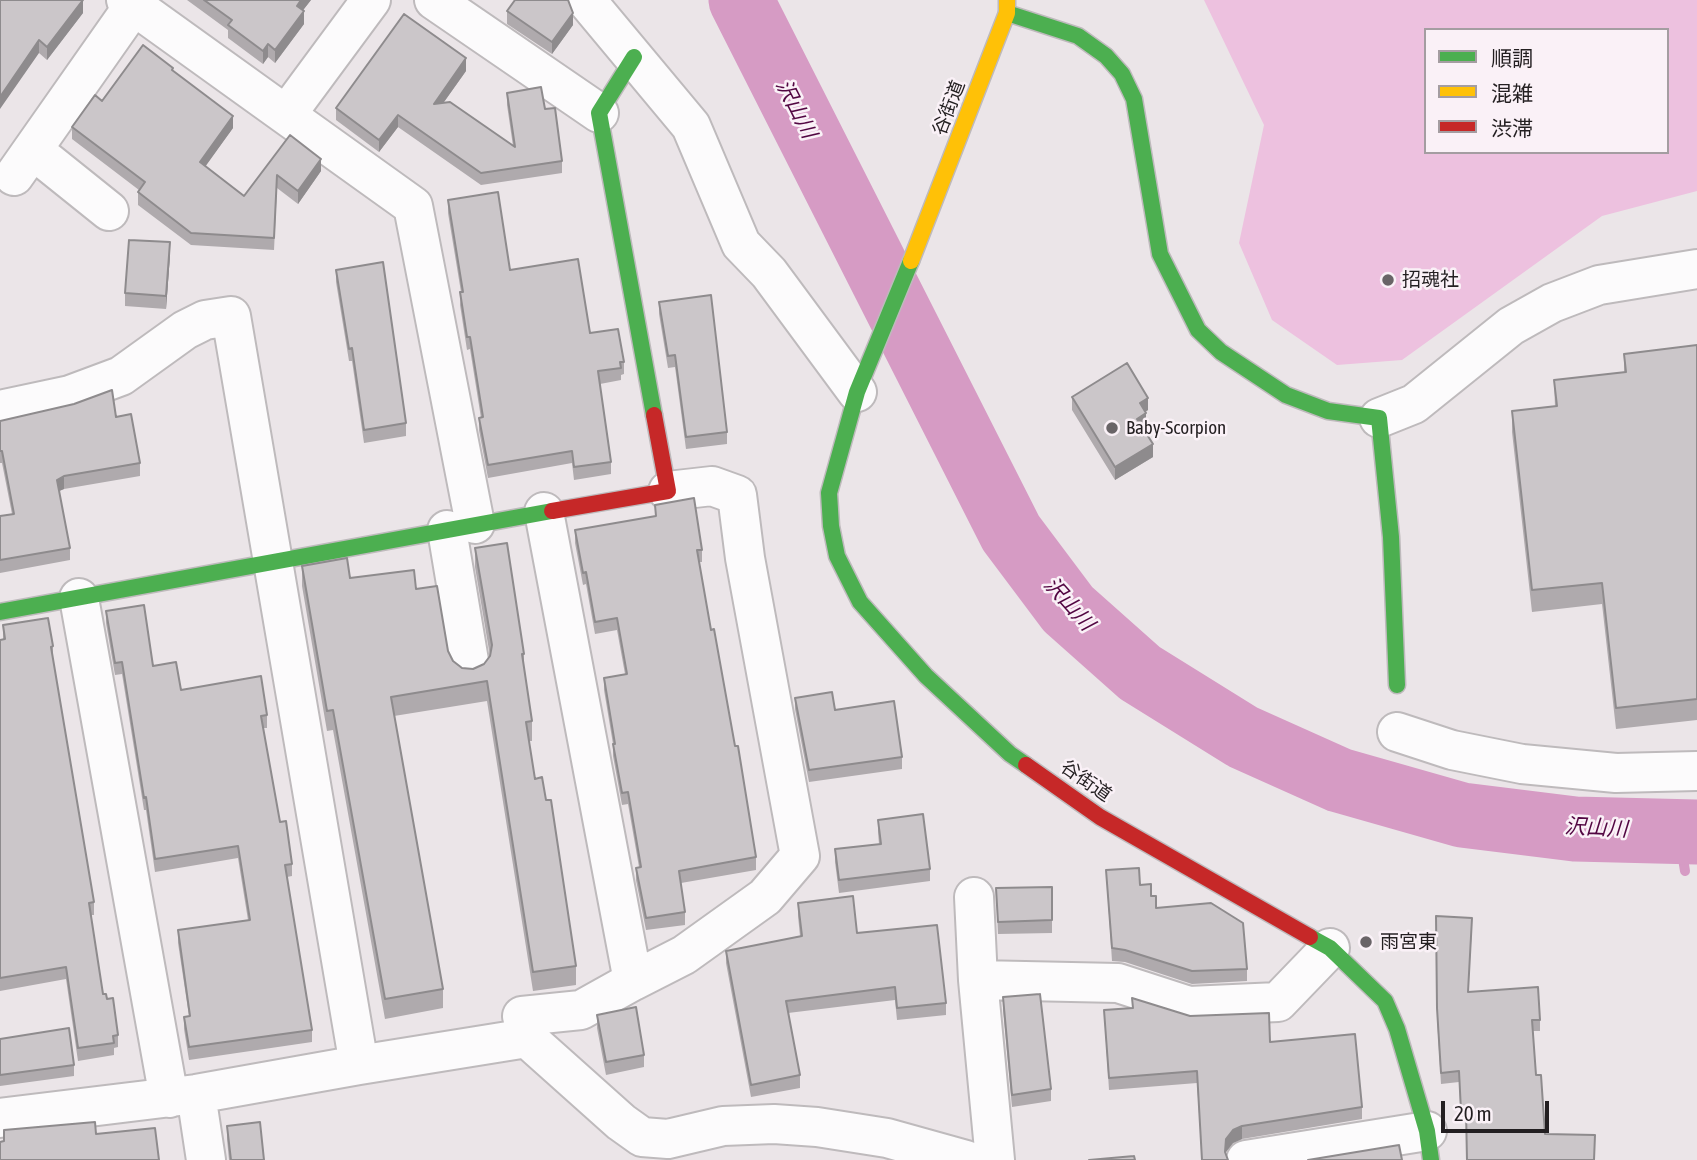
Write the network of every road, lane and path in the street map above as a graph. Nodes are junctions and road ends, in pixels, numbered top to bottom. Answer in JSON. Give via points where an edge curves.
{"nodes":[{"id":1,"x":371,"y":0,"type":"edge"},
{"id":2,"x":434,"y":0,"type":"edge"},
{"id":3,"x":586,"y":0,"type":"edge"},
{"id":4,"x":130,"y":3,"type":"edge"},
{"id":5,"x":1007,"y":7,"type":"edge"},
{"id":6,"x":635,"y":57,"type":"junction"},
{"id":7,"x":599,"y":113,"type":"junction"},
{"id":8,"x":286,"y":115,"type":"junction"},
{"id":9,"x":109,"y":211,"type":"dead end"},
{"id":10,"x":1697,"y":269,"type":"edge"},
{"id":11,"x":863,"y":380,"type":"junction"},
{"id":12,"x":0,"y":410,"type":"edge"},
{"id":13,"x":1379,"y":418,"type":"junction"},
{"id":14,"x":668,"y":491,"type":"junction"},
{"id":15,"x":544,"y":512,"type":"junction"},
{"id":16,"x":461,"y":527,"type":"junction"},
{"id":17,"x":274,"y":562,"type":"junction"},
{"id":18,"x":79,"y":598,"type":"junction"},
{"id":19,"x":0,"y":612,"type":"edge"},
{"id":20,"x":470,"y":667,"type":"edge"},
{"id":21,"x":1397,"y":685,"type":"dead end"},
{"id":22,"x":1397,"y":732,"type":"dead end"},
{"id":23,"x":1697,"y":771,"type":"edge"},
{"id":24,"x":974,"y":897,"type":"dead end"},
{"id":25,"x":1330,"y":948,"type":"junction"},
{"id":26,"x":978,"y":980,"type":"junction"},
{"id":27,"x":633,"y":981,"type":"junction"},
{"id":28,"x":527,"y":1038,"type":"junction"},
{"id":29,"x":359,"y":1065,"type":"junction"},
{"id":30,"x":182,"y":1096,"type":"junction"},
{"id":31,"x":0,"y":1118,"type":"edge"},
{"id":32,"x":1429,"y":1146,"type":"edge"},
{"id":33,"x":206,"y":1160,"type":"edge"},
{"id":34,"x":966,"y":1160,"type":"edge"},
{"id":35,"x":995,"y":1160,"type":"edge"},
{"id":36,"x":1246,"y":1160,"type":"edge"}],
"edges":[{"from":1,"to":8,"type":"street"},
{"from":2,"to":7,"type":"street"},
{"from":3,"to":6,"type":"street"},
{"from":4,"to":8,"type":"street"},
{"from":4,"to":9,"type":"street","via":[[23,163]]},
{"from":5,"to":11,"type":"street","name":"谷街道"},
{"from":5,"to":13,"type":"street","via":[[1078,36],[1122,74],[1134,99],[1160,254],[1198,330],[1221,352],[1286,395],[1328,411]]},
{"from":6,"to":7,"type":"street"},
{"from":6,"to":11,"type":"street","via":[[691,126],[741,244]]},
{"from":7,"to":14,"type":"street"},
{"from":8,"to":16,"type":"street","via":[[413,206]]},
{"from":10,"to":13,"type":"street","via":[[1599,285],[1552,303],[1511,326],[1414,404]]},
{"from":11,"to":25,"type":"street","name":"谷街道","via":[[829,493],[837,556],[860,602],[926,676],[1010,754],[1100,817]]},
{"from":12,"to":17,"type":"street","via":[[70,395],[121,376],[185,330],[205,320],[230,316]]},
{"from":13,"to":21,"type":"street","via":[[1391,537]]},
{"from":14,"to":15,"type":"street"},
{"from":14,"to":27,"type":"street","via":[[712,486],[737,495],[800,856],[765,897],[684,955]]},
{"from":15,"to":16,"type":"street"},
{"from":15,"to":27,"type":"street"},
{"from":16,"to":17,"type":"street"},
{"from":16,"to":20,"type":"street"},
{"from":17,"to":18,"type":"street"},
{"from":17,"to":29,"type":"street"},
{"from":18,"to":19,"type":"street"},
{"from":18,"to":30,"type":"street"},
{"from":22,"to":23,"type":"street","via":[[1452,750],[1522,764],[1616,773]]},
{"from":24,"to":26,"type":"street"},
{"from":25,"to":26,"type":"street","via":[[1278,1002],[1189,1006],[1118,983]]},
{"from":25,"to":32,"type":"street","name":"谷街道","via":[[1385,1001]]},
{"from":26,"to":35,"type":"street"},
{"from":27,"to":28,"type":"street","via":[[582,1010],[522,1016]]},
{"from":28,"to":29,"type":"street"},
{"from":28,"to":34,"type":"street","via":[[642,1137],[668,1139],[723,1126],[817,1127],[887,1138]]},
{"from":29,"to":30,"type":"street"},
{"from":30,"to":31,"type":"street"},
{"from":30,"to":33,"type":"street"},
{"from":32,"to":36,"type":"street"}]}
